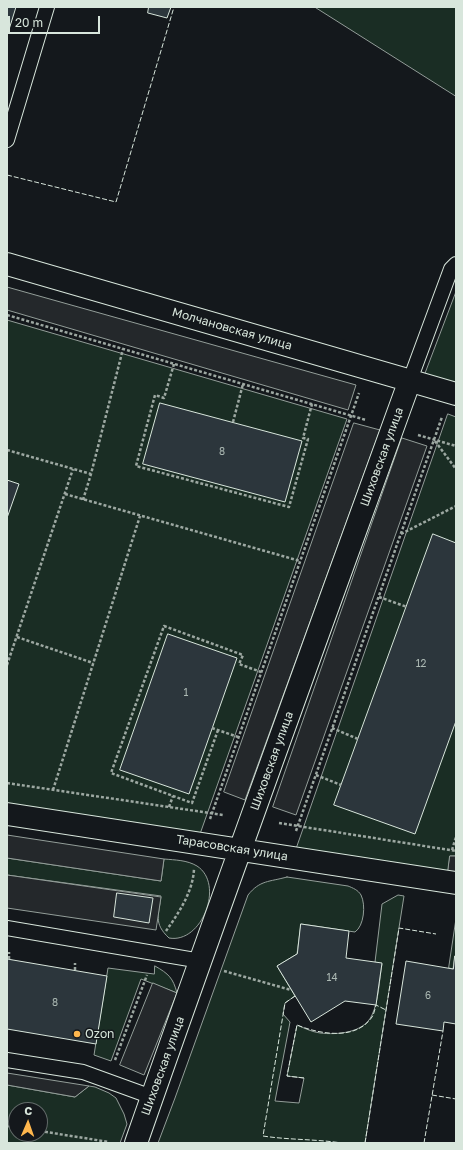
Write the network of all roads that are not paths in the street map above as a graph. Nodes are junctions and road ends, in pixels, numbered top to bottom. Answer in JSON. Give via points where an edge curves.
{"nodes":[{"id":1,"x":47,"y":7,"type":"edge"},
{"id":2,"x":7,"y":140,"type":"edge"},
{"id":3,"x":7,"y":264,"type":"edge"},
{"id":4,"x":456,"y":264,"type":"edge"},
{"id":5,"x":410,"y":380,"type":"junction"},
{"id":6,"x":453,"y":393,"type":"edge"},
{"id":7,"x":7,"y":814,"type":"edge"},
{"id":8,"x":240,"y":849,"type":"junction"},
{"id":9,"x":456,"y":883,"type":"edge"},
{"id":10,"x":7,"y":928,"type":"edge"},
{"id":11,"x":201,"y":961,"type":"junction"},
{"id":12,"x":7,"y":1060,"type":"edge"},
{"id":13,"x":152,"y":1097,"type":"junction"},
{"id":14,"x":136,"y":1143,"type":"edge"}],
"edges":[{"from":1,"to":2,"type":"lane"},
{"from":3,"to":5,"type":"street","name":"Молчановская улица"},
{"from":4,"to":5,"type":"lane","via":[[451,269]]},
{"from":5,"to":6,"type":"street","name":"Молчановская улица"},
{"from":5,"to":8,"type":"street","name":"Шиховская улица"},
{"from":7,"to":8,"type":"street","name":"Тарасовская улица"},
{"from":8,"to":9,"type":"street","name":"Тарасовская улица"},
{"from":8,"to":11,"type":"street","name":"Шиховская улица"},
{"from":10,"to":11,"type":"lane"},
{"from":11,"to":13,"type":"street","name":"Шиховская улица"},
{"from":12,"to":13,"type":"lane","via":[[83,1072]]},
{"from":13,"to":14,"type":"street","name":"Шиховская улица"}]}
